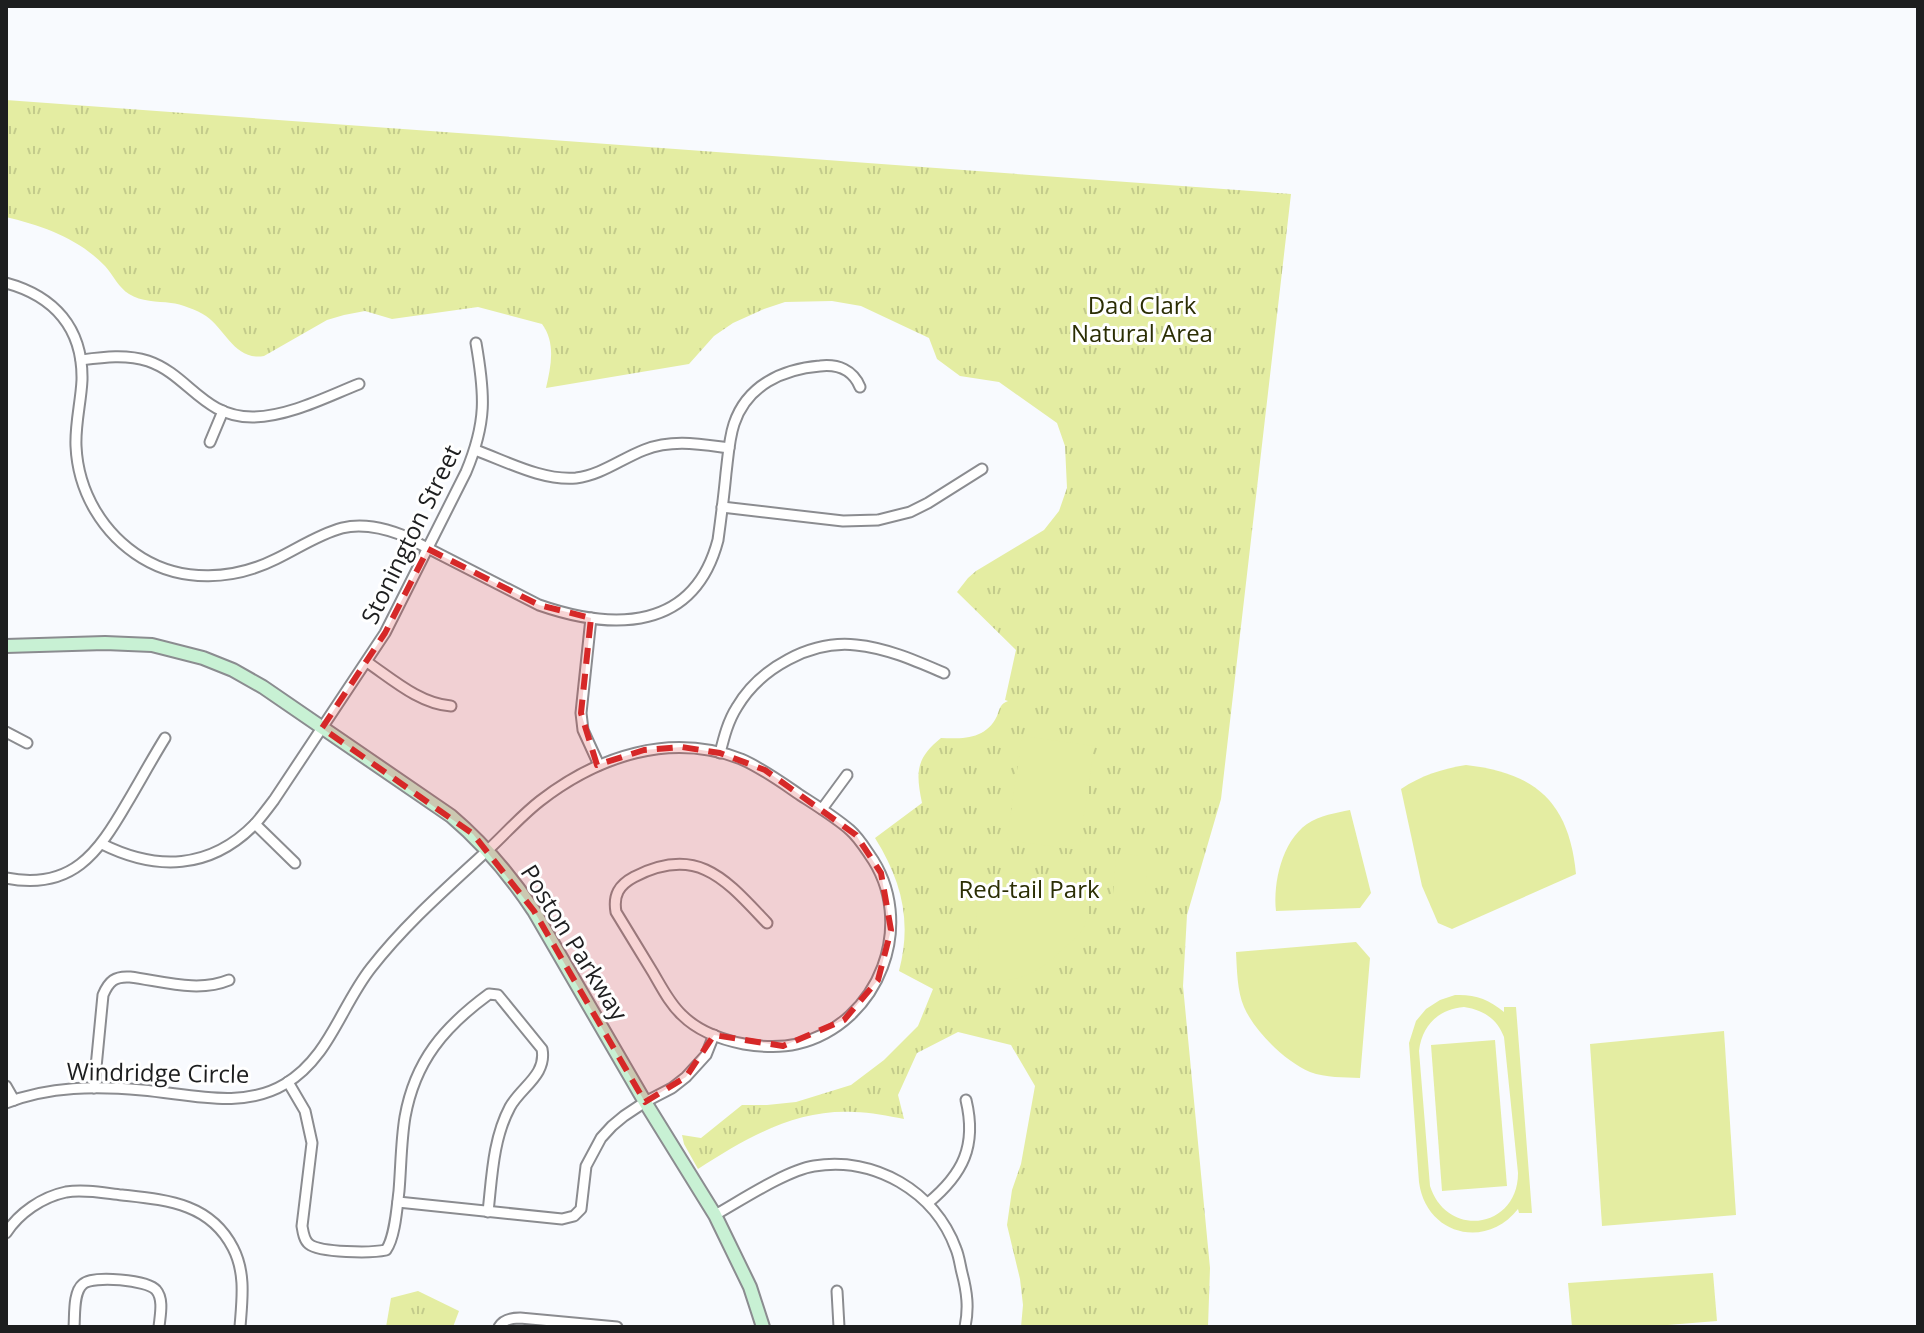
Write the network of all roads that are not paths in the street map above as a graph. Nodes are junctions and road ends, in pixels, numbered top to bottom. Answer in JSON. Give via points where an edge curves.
{"nodes":[{"id":1,"x":6,"y":283,"type":"edge"},
{"id":2,"x":476,"y":343,"type":"dead end"},
{"id":3,"x":81,"y":360,"type":"junction"},
{"id":4,"x":359,"y":384,"type":"dead end"},
{"id":5,"x":860,"y":387,"type":"dead end"},
{"id":6,"x":223,"y":411,"type":"junction"},
{"id":7,"x":210,"y":442,"type":"dead end"},
{"id":8,"x":729,"y":448,"type":"junction"},
{"id":9,"x":475,"y":450,"type":"junction"},
{"id":10,"x":982,"y":469,"type":"dead end"},
{"id":11,"x":722,"y":507,"type":"junction"},
{"id":12,"x":428,"y":549,"type":"junction"},
{"id":13,"x":591,"y":618,"type":"junction"},
{"id":14,"x":6,"y":646,"type":"edge"},
{"id":15,"x":367,"y":662,"type":"junction"},
{"id":16,"x":944,"y":673,"type":"dead end"},
{"id":17,"x":451,"y":706,"type":"dead end"},
{"id":18,"x":322,"y":728,"type":"junction"},
{"id":19,"x":6,"y":732,"type":"edge"},
{"id":20,"x":165,"y":738,"type":"dead end"},
{"id":21,"x":27,"y":743,"type":"dead end"},
{"id":22,"x":720,"y":753,"type":"junction"},
{"id":23,"x":599,"y":765,"type":"junction"},
{"id":24,"x":847,"y":775,"type":"dead end"},
{"id":25,"x":822,"y":809,"type":"junction"},
{"id":26,"x":255,"y":824,"type":"junction"},
{"id":27,"x":102,"y":844,"type":"junction"},
{"id":28,"x":488,"y":850,"type":"junction"},
{"id":29,"x":295,"y":863,"type":"dead end"},
{"id":30,"x":6,"y":880,"type":"edge"},
{"id":31,"x":767,"y":923,"type":"dead end"},
{"id":32,"x":229,"y":980,"type":"dead end"},
{"id":33,"x":714,"y":1035,"type":"junction"},
{"id":34,"x":288,"y":1082,"type":"junction"},
{"id":35,"x":6,"y":1086,"type":"edge"},
{"id":36,"x":94,"y":1088,"type":"junction"},
{"id":37,"x":966,"y":1100,"type":"dead end"},
{"id":38,"x":10,"y":1101,"type":"edge"},
{"id":39,"x":645,"y":1102,"type":"junction"},
{"id":40,"x":398,"y":1202,"type":"junction"},
{"id":41,"x":928,"y":1203,"type":"junction"},
{"id":42,"x":488,"y":1212,"type":"junction"},
{"id":43,"x":715,"y":1215,"type":"junction"},
{"id":44,"x":6,"y":1233,"type":"edge"},
{"id":45,"x":837,"y":1291,"type":"dead end"},
{"id":46,"x":74,"y":1327,"type":"edge"},
{"id":47,"x":159,"y":1327,"type":"edge"},
{"id":48,"x":240,"y":1327,"type":"edge"},
{"id":49,"x":499,"y":1327,"type":"edge"},
{"id":50,"x":617,"y":1327,"type":"edge"},
{"id":51,"x":763,"y":1327,"type":"edge"},
{"id":52,"x":839,"y":1327,"type":"edge"},
{"id":53,"x":965,"y":1327,"type":"edge"}],
"edges":[{"from":1,"to":3,"type":"street","via":[[39,296],[59,313],[77,341]]},
{"from":2,"to":9,"type":"street","name":"Stonington Street","via":[[484,404]]},
{"from":3,"to":6,"type":"street","via":[[121,356],[150,362]]},
{"from":3,"to":12,"type":"street","via":[[76,444],[82,480],[105,526],[143,559],[184,574],[230,575],[260,567],[328,532],[355,526],[385,529]]},
{"from":4,"to":6,"type":"street","via":[[271,415]]},
{"from":5,"to":8,"type":"street","via":[[839,367],[783,373],[742,406]]},
{"from":6,"to":7,"type":"street"},
{"from":8,"to":9,"type":"street","via":[[682,442],[658,445],[595,474],[568,478]]},
{"from":8,"to":11,"type":"street"},
{"from":9,"to":12,"type":"street","name":"Stonington Street"},
{"from":10,"to":11,"type":"street","via":[[910,512],[878,520]]},
{"from":11,"to":13,"type":"street","via":[[714,555],[687,596],[646,618]]},
{"from":12,"to":13,"type":"street","via":[[539,605]]},
{"from":12,"to":15,"type":"street","name":"Stonington Street"},
{"from":13,"to":23,"type":"street","via":[[581,713]]},
{"from":14,"to":18,"type":"street","name":"Poston Parkway","via":[[122,643],[187,653],[233,670]]},
{"from":15,"to":17,"type":"street","via":[[428,701]]},
{"from":15,"to":18,"type":"street","name":"Stonington Street"},
{"from":16,"to":22,"type":"street","via":[[857,645],[810,650],[755,684],[735,709]]},
{"from":18,"to":26,"type":"street","name":"Stonington Street"},
{"from":18,"to":28,"type":"street","name":"Poston Parkway","via":[[451,816]]},
{"from":19,"to":21,"type":"street"},
{"from":20,"to":27,"type":"street"},
{"from":22,"to":23,"type":"street","name":"Windridge Circle","via":[[658,748]]},
{"from":22,"to":25,"type":"street","name":"Windridge Circle","via":[[765,770]]},
{"from":23,"to":28,"type":"street","name":"Windridge Circle","via":[[541,800]]},
{"from":24,"to":25,"type":"street"},
{"from":25,"to":33,"type":"street","name":"Windridge Circle","via":[[856,835],[885,884],[891,930],[878,980],[844,1020],[810,1040],[757,1046]]},
{"from":26,"to":27,"type":"street","name":"Stonington Street","via":[[220,850],[175,862],[144,860]]},
{"from":26,"to":29,"type":"street"},
{"from":27,"to":30,"type":"street","via":[[62,875]]},
{"from":28,"to":34,"type":"street","name":"Windridge Circle","via":[[404,928],[369,971],[317,1056]]},
{"from":28,"to":39,"type":"street","name":"Poston Parkway","via":[[534,911]]},
{"from":31,"to":33,"type":"street","name":"Windridge Circle","via":[[731,885],[693,865],[662,865],[617,891],[616,912],[667,995],[684,1017]]},
{"from":32,"to":36,"type":"street","via":[[196,987],[113,979],[103,995]]},
{"from":33,"to":39,"type":"street","via":[[706,1055],[686,1077]]},
{"from":34,"to":36,"type":"street","name":"Windridge Circle","via":[[240,1099]]},
{"from":34,"to":40,"type":"street","via":[[305,1111],[312,1143],[302,1226],[309,1244],[320,1249],[386,1250]]},
{"from":35,"to":38,"type":"street"},
{"from":36,"to":38,"type":"street","name":"Windridge Circle","via":[[60,1089]]},
{"from":37,"to":41,"type":"street","via":[[970,1139],[965,1158],[950,1183]]},
{"from":39,"to":42,"type":"street","via":[[601,1138],[586,1166],[581,1209],[574,1216]]},
{"from":39,"to":43,"type":"street","name":"Poston Parkway"},
{"from":40,"to":42,"type":"street"},
{"from":40,"to":42,"type":"street","via":[[405,1118],[418,1074],[442,1035],[466,1011],[489,994],[498,995],[542,1049],[544,1059],[514,1100],[498,1136]]},
{"from":41,"to":43,"type":"street","via":[[882,1173],[822,1165],[799,1170]]},
{"from":41,"to":53,"type":"street","via":[[956,1249],[968,1298]]},
{"from":43,"to":51,"type":"street","name":"Poston Parkway"},
{"from":44,"to":48,"type":"street","via":[[41,1201],[66,1192],[185,1205],[216,1224],[239,1261]]},
{"from":45,"to":52,"type":"street"},
{"from":46,"to":47,"type":"street","via":[[79,1289],[98,1279],[152,1286],[159,1294]]},
{"from":49,"to":50,"type":"street","via":[[513,1318]]}]}
